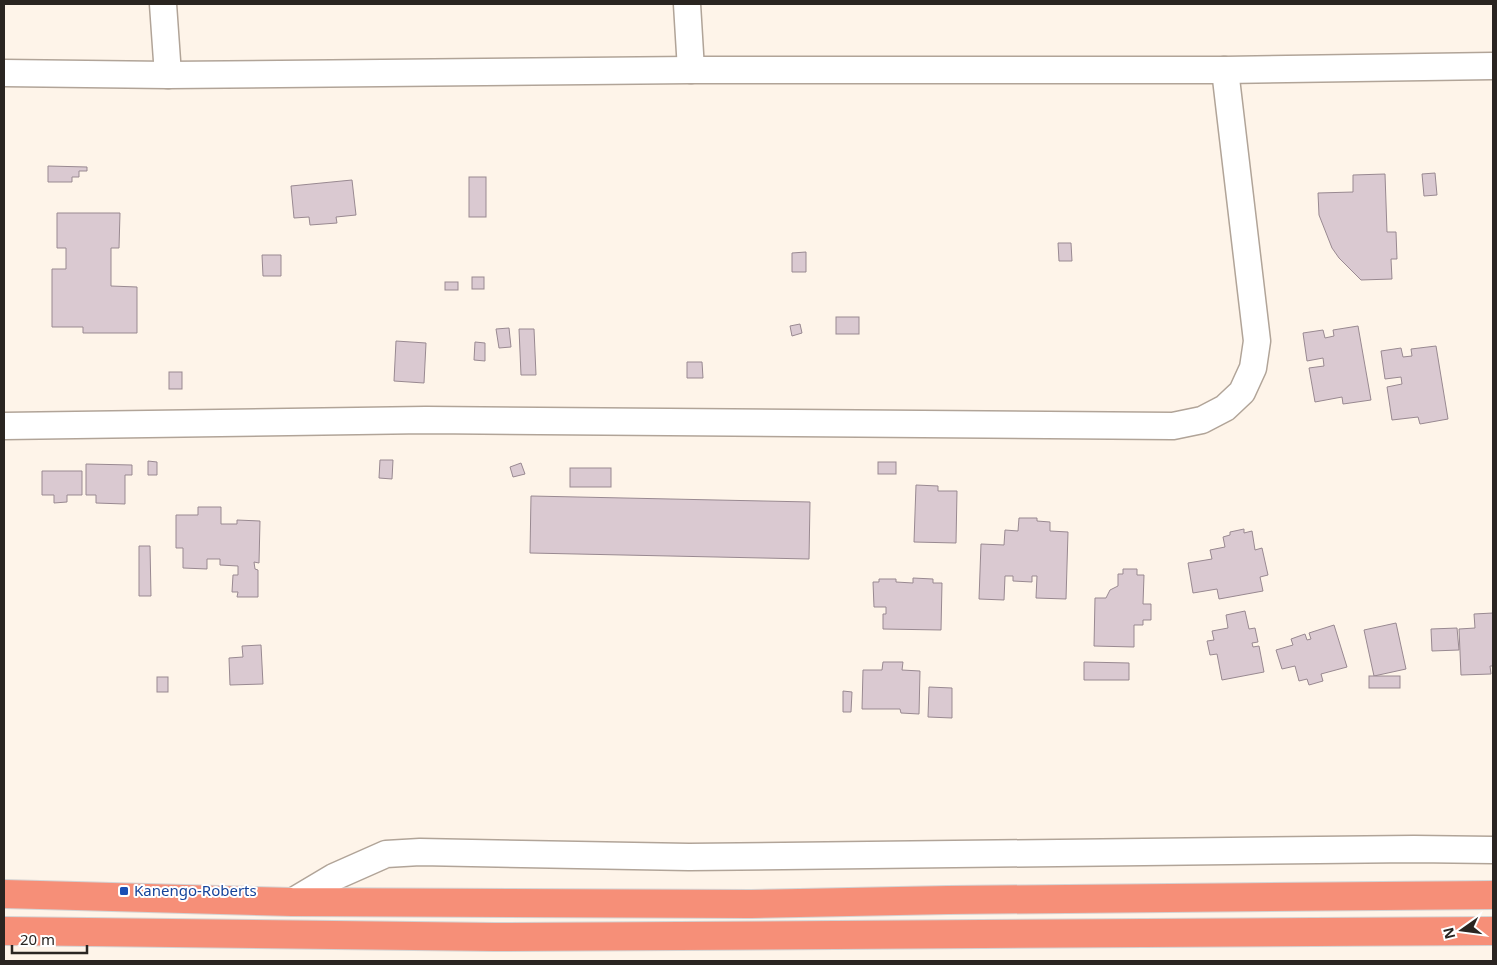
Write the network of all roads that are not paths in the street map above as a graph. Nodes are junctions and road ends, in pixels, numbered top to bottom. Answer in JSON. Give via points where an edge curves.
{"nodes":[{"id":1,"x":163,"y":4,"type":"edge"},
{"id":2,"x":687,"y":4,"type":"edge"},
{"id":3,"x":1493,"y":66,"type":"edge"},
{"id":4,"x":691,"y":70,"type":"junction"},
{"id":5,"x":1225,"y":70,"type":"junction"},
{"id":6,"x":4,"y":73,"type":"edge"},
{"id":7,"x":168,"y":75,"type":"junction"},
{"id":8,"x":4,"y":426,"type":"edge"},
{"id":9,"x":1493,"y":850,"type":"edge"},
{"id":10,"x":4,"y":894,"type":"edge"},
{"id":11,"x":1493,"y":895,"type":"edge"},
{"id":12,"x":292,"y":902,"type":"junction"},
{"id":13,"x":4,"y":931,"type":"edge"},
{"id":14,"x":1493,"y":931,"type":"edge"}],
"edges":[{"from":1,"to":7,"type":"street"},
{"from":2,"to":4,"type":"street"},
{"from":3,"to":5,"type":"street"},
{"from":4,"to":5,"type":"street"},
{"from":4,"to":7,"type":"street"},
{"from":5,"to":8,"type":"street","via":[[1257,341],[1253,368],[1242,392],[1225,408],[1202,420],[1173,426],[426,420]]},
{"from":6,"to":7,"type":"street"},
{"from":9,"to":12,"type":"street","via":[[689,857],[420,852],[386,854]]},
{"from":10,"to":12,"type":"highway"},
{"from":11,"to":12,"type":"highway","via":[[751,904]]},
{"from":13,"to":14,"type":"highway","via":[[494,937]]}]}
